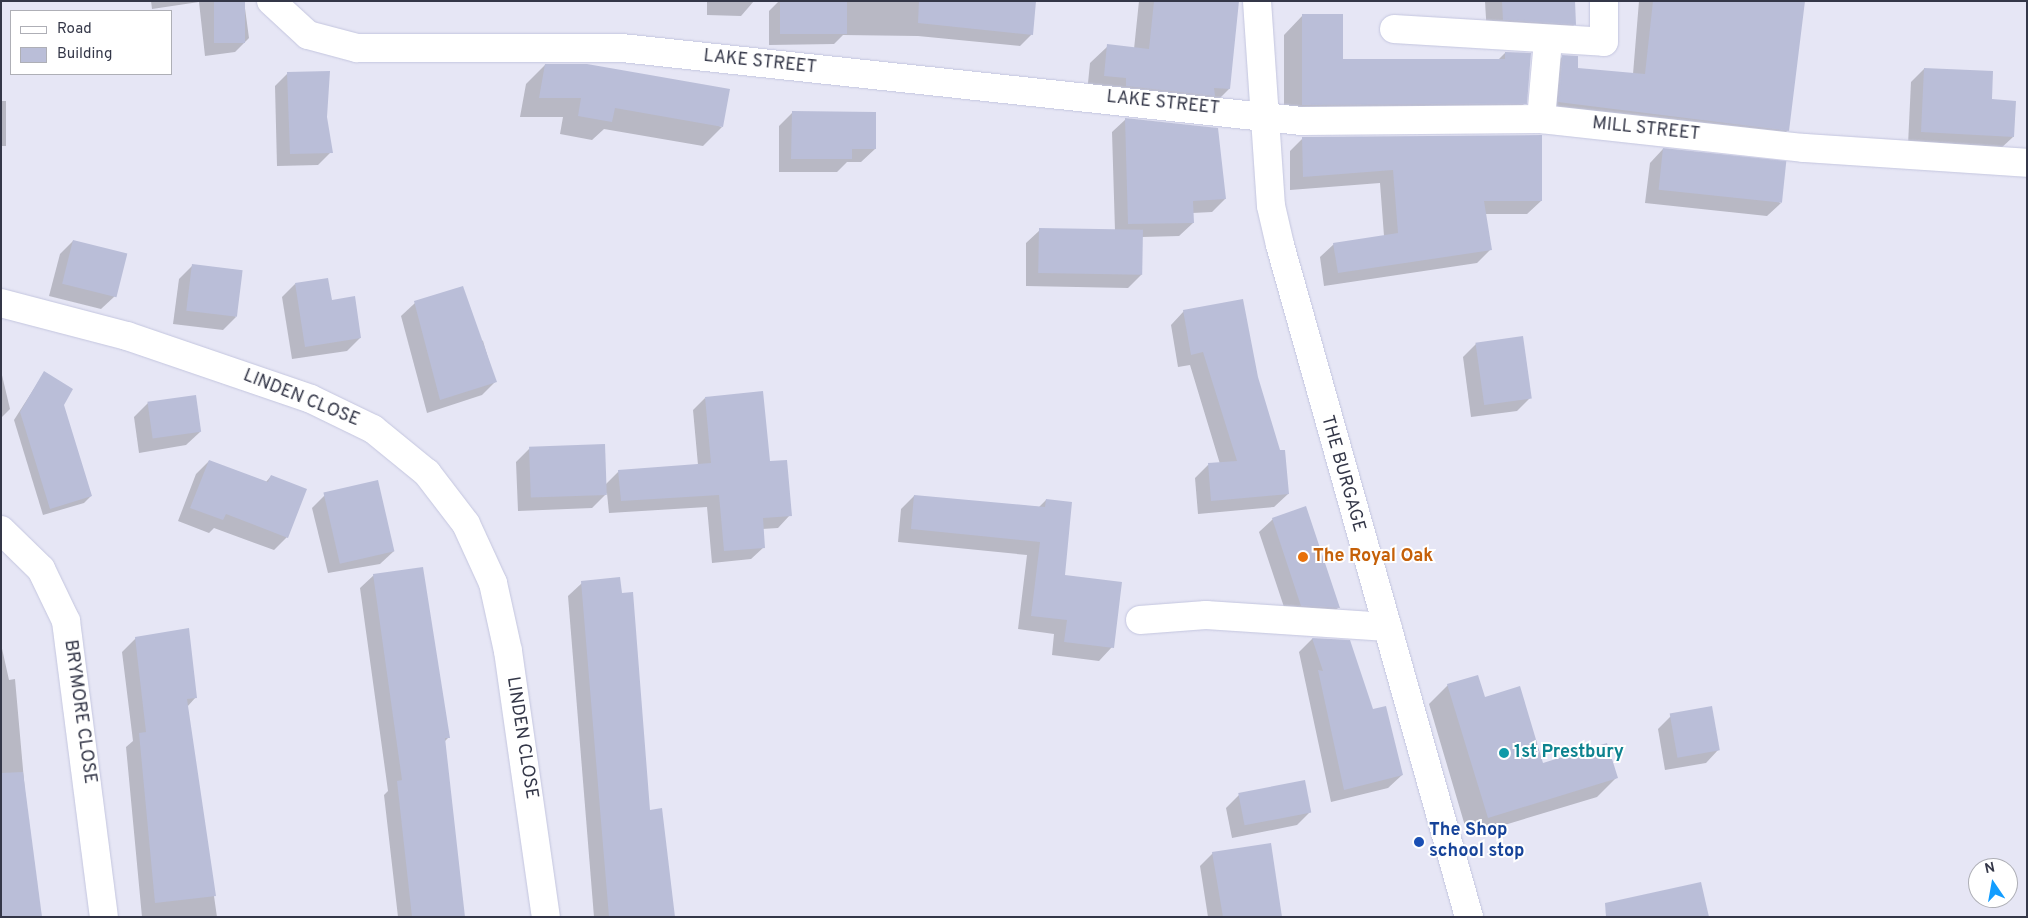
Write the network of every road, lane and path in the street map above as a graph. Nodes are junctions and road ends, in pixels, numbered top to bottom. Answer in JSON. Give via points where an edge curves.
{"nodes":[{"id":1,"x":270,"y":1,"type":"edge"},
{"id":2,"x":1256,"y":1,"type":"edge"},
{"id":3,"x":1604,"y":1,"type":"edge"},
{"id":4,"x":1394,"y":29,"type":"dead end"},
{"id":5,"x":1548,"y":40,"type":"junction"},
{"id":6,"x":1264,"y":114,"type":"junction"},
{"id":7,"x":1541,"y":119,"type":"junction"},
{"id":8,"x":2027,"y":163,"type":"edge"},
{"id":9,"x":1,"y":302,"type":"edge"},
{"id":10,"x":1,"y":530,"type":"edge"},
{"id":11,"x":1140,"y":620,"type":"dead end"},
{"id":12,"x":1388,"y":627,"type":"junction"},
{"id":13,"x":104,"y":917,"type":"edge"},
{"id":14,"x":546,"y":917,"type":"edge"},
{"id":15,"x":1469,"y":917,"type":"edge"}],
"edges":[{"from":1,"to":6,"type":"street","name":"LAKE STREET","via":[[308,35],[357,48],[622,48]]},
{"from":2,"to":6,"type":"street","name":"THE BURGAGE"},
{"from":3,"to":5,"type":"street","via":[[1604,42]]},
{"from":4,"to":5,"type":"street"},
{"from":5,"to":7,"type":"street"},
{"from":6,"to":7,"type":"street","name":"MILL STREET","via":[[1302,121]]},
{"from":6,"to":12,"type":"street","name":"THE BURGAGE","via":[[1271,206],[1297,317]]},
{"from":7,"to":8,"type":"street","name":"MILL STREET","via":[[1804,148]]},
{"from":9,"to":14,"type":"street","name":"LINDEN CLOSE","via":[[127,336],[302,396],[373,429],[427,473],[466,524],[493,583],[512,679]]},
{"from":10,"to":13,"type":"street","name":"BRYMORE CLOSE","via":[[41,569],[66,621]]},
{"from":11,"to":12,"type":"street","via":[[1206,615]]},
{"from":12,"to":15,"type":"street","name":"THE BURGAGE"}]}
